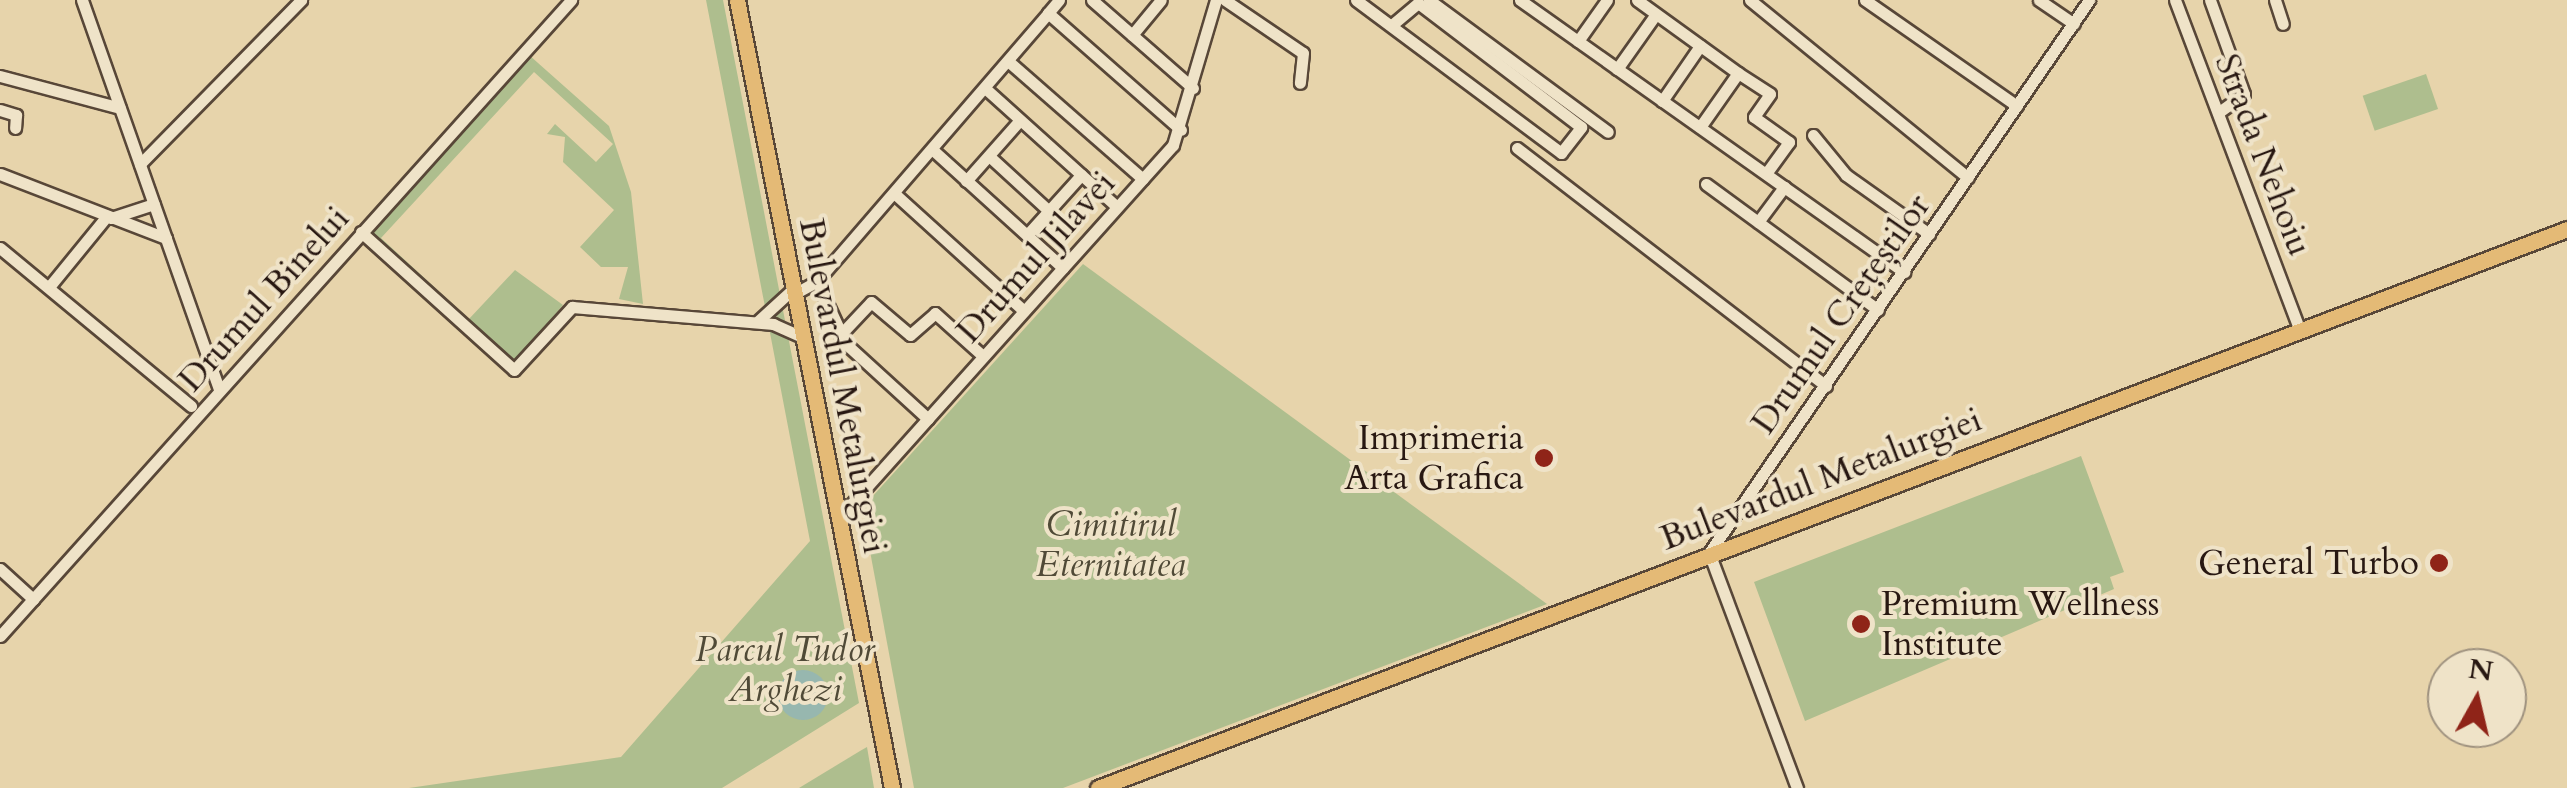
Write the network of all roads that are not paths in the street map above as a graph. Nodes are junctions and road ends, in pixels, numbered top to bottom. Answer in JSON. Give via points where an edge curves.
{"nodes":[{"id":1,"x":82,"y":0,"type":"edge"},
{"id":2,"x":301,"y":0,"type":"edge"},
{"id":3,"x":571,"y":0,"type":"edge"},
{"id":4,"x":737,"y":0,"type":"edge"},
{"id":5,"x":1059,"y":0,"type":"edge"},
{"id":6,"x":1092,"y":0,"type":"edge"},
{"id":7,"x":1216,"y":0,"type":"edge"},
{"id":8,"x":1225,"y":0,"type":"edge"},
{"id":9,"x":1429,"y":0,"type":"edge"},
{"id":10,"x":1520,"y":0,"type":"edge"},
{"id":11,"x":1607,"y":0,"type":"edge"},
{"id":12,"x":1637,"y":0,"type":"edge"},
{"id":13,"x":1750,"y":0,"type":"edge"},
{"id":14,"x":1865,"y":0,"type":"edge"},
{"id":15,"x":2039,"y":0,"type":"edge"},
{"id":16,"x":2090,"y":0,"type":"edge"},
{"id":17,"x":2175,"y":0,"type":"edge"},
{"id":18,"x":2210,"y":0,"type":"edge"},
{"id":19,"x":2275,"y":0,"type":"edge"},
{"id":20,"x":1158,"y":1,"type":"edge"},
{"id":21,"x":1359,"y":1,"type":"edge"},
{"id":22,"x":1048,"y":12,"type":"junction"},
{"id":23,"x":1656,"y":14,"type":"junction"},
{"id":24,"x":2074,"y":24,"type":"junction"},
{"id":25,"x":2283,"y":24,"type":"dead end"},
{"id":26,"x":1396,"y":30,"type":"junction"},
{"id":27,"x":1132,"y":35,"type":"junction"},
{"id":28,"x":1578,"y":41,"type":"junction"},
{"id":29,"x":1700,"y":46,"type":"junction"},
{"id":30,"x":1008,"y":61,"type":"junction"},
{"id":31,"x":1618,"y":69,"type":"junction"},
{"id":32,"x":1738,"y":73,"type":"junction"},
{"id":33,"x":0,"y":76,"type":"edge"},
{"id":34,"x":1300,"y":84,"type":"dead end"},
{"id":35,"x":1193,"y":88,"type":"junction"},
{"id":36,"x":986,"y":89,"type":"junction"},
{"id":37,"x":1662,"y":100,"type":"junction"},
{"id":38,"x":2017,"y":106,"type":"junction"},
{"id":39,"x":120,"y":108,"type":"junction"},
{"id":40,"x":0,"y":110,"type":"edge"},
{"id":41,"x":2218,"y":113,"type":"junction"},
{"id":42,"x":1020,"y":120,"type":"junction"},
{"id":43,"x":1700,"y":127,"type":"junction"},
{"id":44,"x":15,"y":128,"type":"dead end"},
{"id":45,"x":1181,"y":130,"type":"junction"},
{"id":46,"x":1608,"y":132,"type":"dead end"},
{"id":47,"x":1813,"y":135,"type":"dead end"},
{"id":48,"x":1517,"y":148,"type":"dead end"},
{"id":49,"x":934,"y":151,"type":"junction"},
{"id":50,"x":990,"y":156,"type":"junction"},
{"id":51,"x":140,"y":164,"type":"junction"},
{"id":52,"x":0,"y":174,"type":"edge"},
{"id":53,"x":1766,"y":174,"type":"junction"},
{"id":54,"x":1081,"y":175,"type":"junction"},
{"id":55,"x":1968,"y":178,"type":"junction"},
{"id":56,"x":1143,"y":179,"type":"junction"},
{"id":57,"x":966,"y":180,"type":"junction"},
{"id":58,"x":1706,"y":184,"type":"dead end"},
{"id":59,"x":1784,"y":187,"type":"junction"},
{"id":60,"x":895,"y":194,"type":"junction"},
{"id":61,"x":154,"y":204,"type":"junction"},
{"id":62,"x":1117,"y":207,"type":"junction"},
{"id":63,"x":1049,"y":210,"type":"junction"},
{"id":64,"x":109,"y":217,"type":"junction"},
{"id":65,"x":1758,"y":222,"type":"junction"},
{"id":66,"x":2567,"y":229,"type":"edge"},
{"id":67,"x":362,"y":232,"type":"junction"},
{"id":68,"x":1930,"y":234,"type":"junction"},
{"id":69,"x":1027,"y":235,"type":"junction"},
{"id":70,"x":166,"y":238,"type":"junction"},
{"id":71,"x":0,"y":248,"type":"edge"},
{"id":72,"x":1063,"y":268,"type":"junction"},
{"id":73,"x":1904,"y":272,"type":"junction"},
{"id":74,"x":817,"y":282,"type":"junction"},
{"id":75,"x":49,"y":287,"type":"junction"},
{"id":76,"x":793,"y":292,"type":"junction"},
{"id":77,"x":1878,"y":310,"type":"junction"},
{"id":78,"x":1024,"y":312,"type":"junction"},
{"id":79,"x":754,"y":322,"type":"junction"},
{"id":80,"x":2300,"y":330,"type":"junction"},
{"id":81,"x":840,"y":334,"type":"junction"},
{"id":82,"x":802,"y":337,"type":"junction"},
{"id":83,"x":984,"y":356,"type":"junction"},
{"id":84,"x":1826,"y":386,"type":"junction"},
{"id":85,"x":219,"y":390,"type":"junction"},
{"id":86,"x":191,"y":406,"type":"dead end"},
{"id":87,"x":928,"y":419,"type":"junction"},
{"id":88,"x":838,"y":519,"type":"junction"},
{"id":89,"x":1710,"y":553,"type":"junction"},
{"id":90,"x":0,"y":569,"type":"edge"},
{"id":91,"x":33,"y":598,"type":"junction"},
{"id":92,"x":0,"y":636,"type":"edge"},
{"id":93,"x":892,"y":787,"type":"edge"},
{"id":94,"x":1098,"y":788,"type":"edge"},
{"id":95,"x":1797,"y":788,"type":"edge"}],
"edges":[{"from":1,"to":39,"type":"street"},
{"from":2,"to":51,"type":"street"},
{"from":3,"to":67,"type":"street","name":"Drumul Binelui"},
{"from":4,"to":76,"type":"main road","name":"Bulevardul Metalurgiei"},
{"from":5,"to":22,"type":"street"},
{"from":6,"to":27,"type":"street"},
{"from":7,"to":35,"type":"street","name":"Drumul Jilavei"},
{"from":8,"to":34,"type":"street","via":[[1300,50],[1308,66]]},
{"from":9,"to":46,"type":"street"},
{"from":10,"to":28,"type":"street"},
{"from":11,"to":28,"type":"street"},
{"from":12,"to":23,"type":"street"},
{"from":13,"to":55,"type":"street"},
{"from":14,"to":38,"type":"street"},
{"from":15,"to":24,"type":"street"},
{"from":16,"to":24,"type":"street","name":"Drumul Crețeștilor"},
{"from":17,"to":41,"type":"street","name":"Strada Nehoiu"},
{"from":18,"to":41,"type":"street","via":[[2244,90],[2238,105]]},
{"from":19,"to":25,"type":"street"},
{"from":20,"to":27,"type":"street"},
{"from":21,"to":26,"type":"street"},
{"from":22,"to":30,"type":"street"},
{"from":22,"to":45,"type":"street"},
{"from":23,"to":29,"type":"street"},
{"from":23,"to":31,"type":"street"},
{"from":24,"to":38,"type":"street","name":"Drumul Crețeștilor"},
{"from":26,"to":26,"type":"street","via":[[1562,154],[1581,127],[1418,3]]},
{"from":27,"to":35,"type":"street"},
{"from":28,"to":31,"type":"street"},
{"from":29,"to":32,"type":"street"},
{"from":29,"to":37,"type":"street"},
{"from":30,"to":36,"type":"street"},
{"from":30,"to":56,"type":"street"},
{"from":31,"to":37,"type":"street"},
{"from":32,"to":43,"type":"street"},
{"from":32,"to":53,"type":"street","via":[[1770,94],[1754,117],[1790,142]]},
{"from":33,"to":39,"type":"street"},
{"from":35,"to":45,"type":"street","name":"Drumul Jilavei"},
{"from":36,"to":42,"type":"street"},
{"from":36,"to":49,"type":"street"},
{"from":37,"to":43,"type":"street"},
{"from":38,"to":55,"type":"street","name":"Drumul Crețeștilor"},
{"from":39,"to":51,"type":"street"},
{"from":40,"to":44,"type":"street","via":[[16,115]]},
{"from":41,"to":80,"type":"street","name":"Strada Nehoiu"},
{"from":42,"to":50,"type":"street"},
{"from":42,"to":54,"type":"street"},
{"from":43,"to":53,"type":"street"},
{"from":45,"to":56,"type":"street","name":"Drumul Jilavei"},
{"from":47,"to":68,"type":"street","via":[[1846,174]]},
{"from":48,"to":84,"type":"street"},
{"from":49,"to":57,"type":"street"},
{"from":49,"to":60,"type":"street"},
{"from":50,"to":57,"type":"street"},
{"from":50,"to":63,"type":"street"},
{"from":51,"to":61,"type":"street"},
{"from":52,"to":64,"type":"street"},
{"from":53,"to":59,"type":"street"},
{"from":54,"to":62,"type":"street"},
{"from":54,"to":63,"type":"street"},
{"from":55,"to":68,"type":"street","name":"Drumul Crețeștilor"},
{"from":56,"to":62,"type":"street","name":"Drumul Jilavei"},
{"from":57,"to":69,"type":"street"},
{"from":58,"to":65,"type":"street"},
{"from":59,"to":65,"type":"street"},
{"from":59,"to":73,"type":"street"},
{"from":60,"to":74,"type":"street"},
{"from":60,"to":78,"type":"street"},
{"from":61,"to":64,"type":"street"},
{"from":61,"to":70,"type":"street"},
{"from":62,"to":72,"type":"street","name":"Drumul Jilavei"},
{"from":63,"to":69,"type":"street"},
{"from":64,"to":70,"type":"street"},
{"from":64,"to":75,"type":"street"},
{"from":65,"to":77,"type":"street"},
{"from":66,"to":80,"type":"main road","name":"Bulevardul Metalurgiei"},
{"from":67,"to":79,"type":"street","via":[[514,370],[572,307]]},
{"from":67,"to":85,"type":"street","name":"Drumul Binelui"},
{"from":68,"to":73,"type":"street","name":"Drumul Crețeștilor"},
{"from":69,"to":72,"type":"street"},
{"from":70,"to":85,"type":"street"},
{"from":71,"to":75,"type":"street"},
{"from":72,"to":78,"type":"street","name":"Drumul Jilavei"},
{"from":73,"to":77,"type":"street","name":"Drumul Crețeștilor"},
{"from":74,"to":76,"type":"street"},
{"from":74,"to":81,"type":"street"},
{"from":75,"to":86,"type":"street"},
{"from":76,"to":79,"type":"street"},
{"from":76,"to":82,"type":"main road","name":"Bulevardul Metalurgiei"},
{"from":77,"to":84,"type":"street","name":"Drumul Crețeștilor"},
{"from":78,"to":83,"type":"street","name":"Drumul Jilavei"},
{"from":79,"to":82,"type":"street"},
{"from":80,"to":89,"type":"main road","name":"Bulevardul Metalurgiei"},
{"from":81,"to":83,"type":"street","via":[[871,302],[910,335],[935,313]]},
{"from":81,"to":87,"type":"street"},
{"from":82,"to":88,"type":"main road","name":"Bulevardul Metalurgiei"},
{"from":83,"to":87,"type":"street","name":"Drumul Jilavei"},
{"from":84,"to":89,"type":"street","name":"Drumul Crețeștilor"},
{"from":85,"to":91,"type":"street","name":"Drumul Binelui"},
{"from":87,"to":88,"type":"street","name":"Drumul Jilavei"},
{"from":88,"to":93,"type":"main road","name":"Bulevardul Metalurgiei"},
{"from":89,"to":94,"type":"main road","name":"Bulevardul Metalurgiei"},
{"from":89,"to":95,"type":"street"},
{"from":90,"to":91,"type":"street"},
{"from":91,"to":92,"type":"street","name":"Drumul Binelui"}]}
